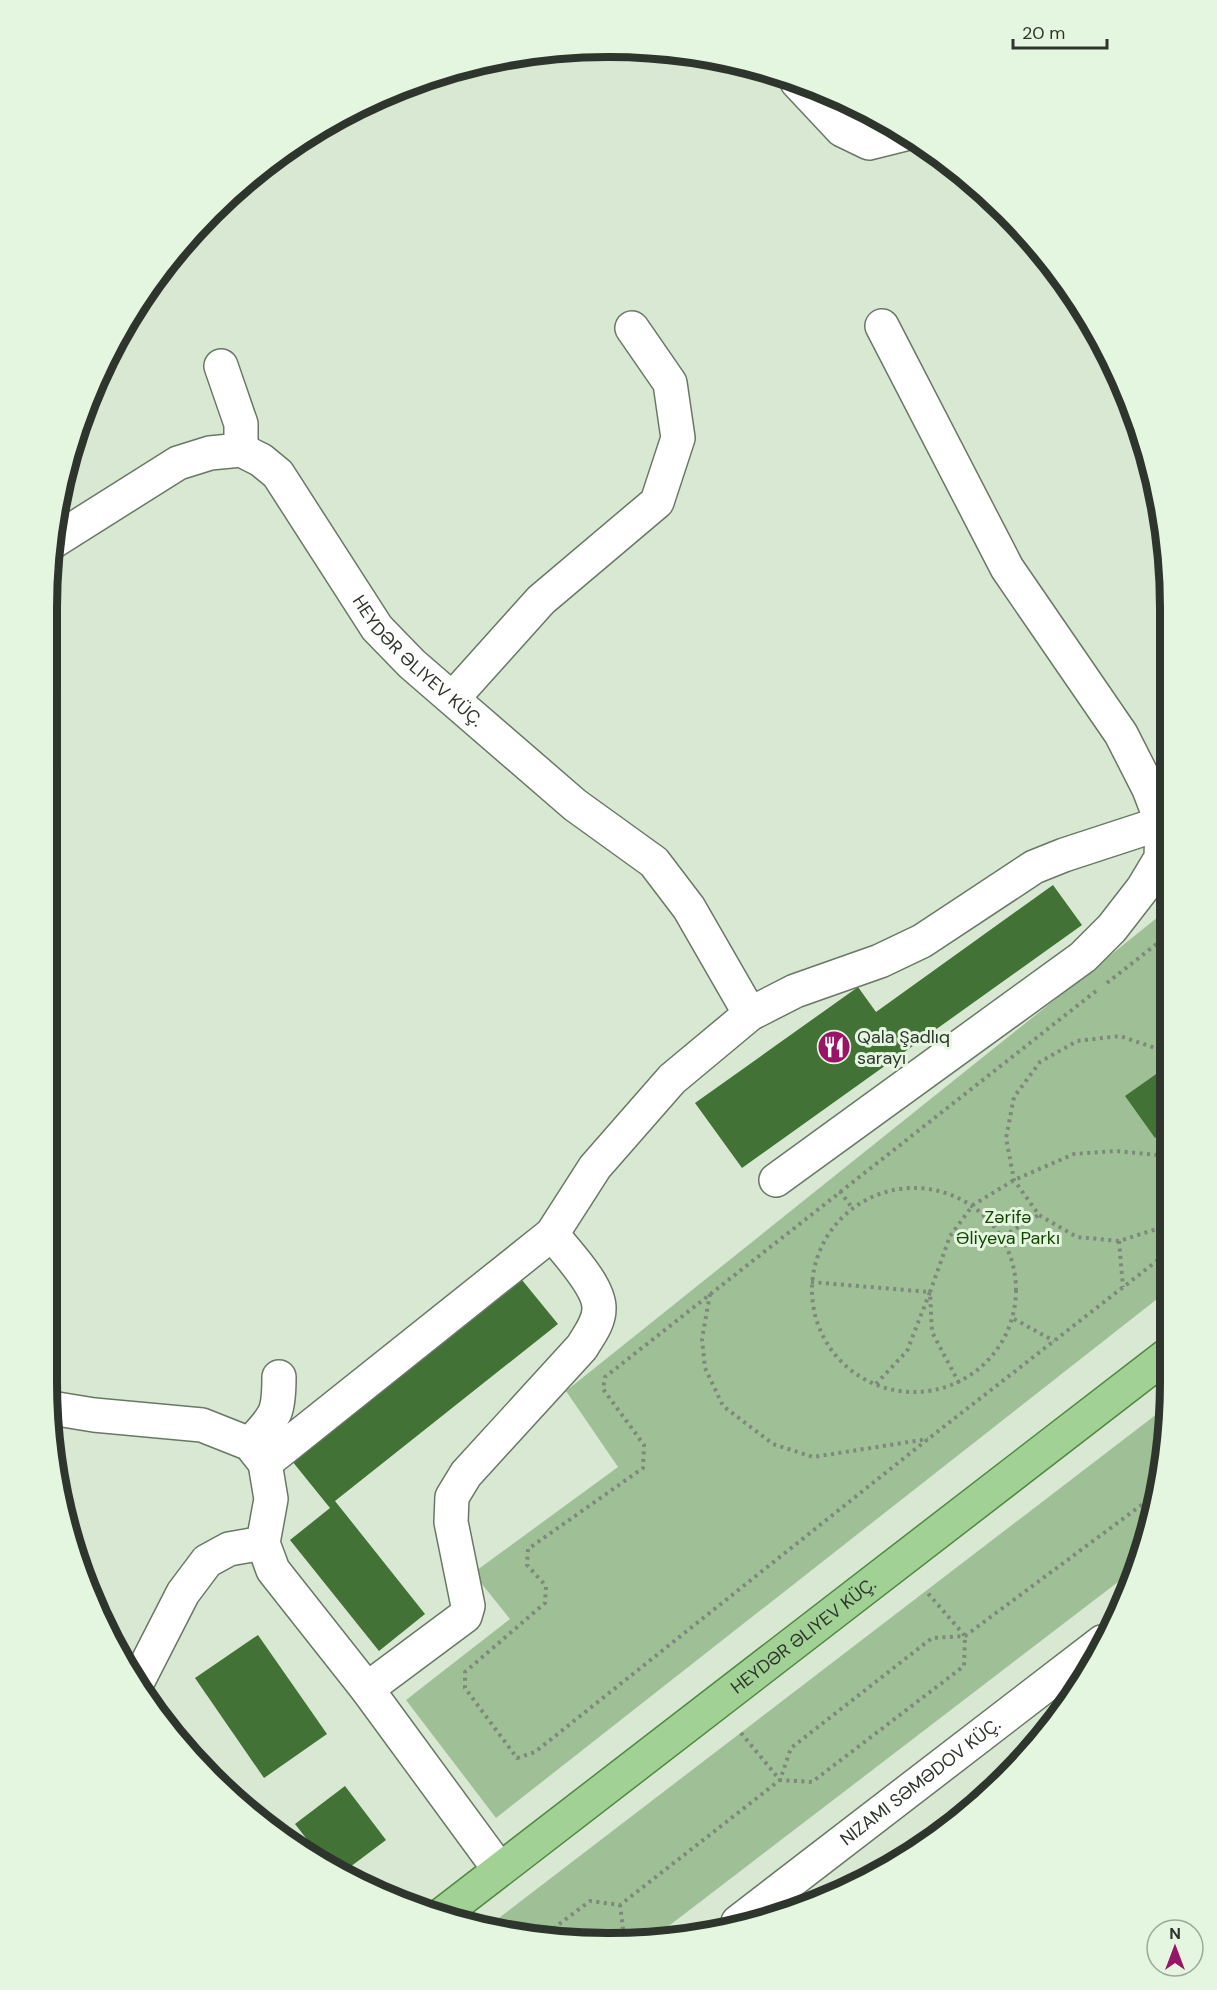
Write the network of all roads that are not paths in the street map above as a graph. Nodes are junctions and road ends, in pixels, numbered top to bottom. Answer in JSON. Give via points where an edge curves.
{"nodes":[{"id":1,"x":809,"y":95,"type":"edge"},
{"id":2,"x":894,"y":137,"type":"edge"},
{"id":3,"x":882,"y":326,"type":"dead end"},
{"id":4,"x":632,"y":328,"type":"dead end"},
{"id":5,"x":221,"y":366,"type":"dead end"},
{"id":6,"x":241,"y":450,"type":"junction"},
{"id":7,"x":62,"y":536,"type":"edge"},
{"id":8,"x":453,"y":698,"type":"junction"},
{"id":9,"x":1160,"y":812,"type":"edge"},
{"id":10,"x":1160,"y":824,"type":"edge"},
{"id":11,"x":1160,"y":860,"type":"edge"},
{"id":12,"x":750,"y":1014,"type":"junction"},
{"id":13,"x":776,"y":1180,"type":"dead end"},
{"id":14,"x":552,"y":1234,"type":"junction"},
{"id":15,"x":1160,"y":1361,"type":"edge"},
{"id":16,"x":279,"y":1377,"type":"dead end"},
{"id":17,"x":58,"y":1409,"type":"edge"},
{"id":18,"x":257,"y":1453,"type":"junction"},
{"id":19,"x":263,"y":1543,"type":"junction"},
{"id":20,"x":1089,"y":1651,"type":"edge"},
{"id":21,"x":141,"y":1674,"type":"edge"},
{"id":22,"x":367,"y":1689,"type":"junction"},
{"id":23,"x":499,"y":1869,"type":"junction"},
{"id":24,"x":449,"y":1909,"type":"edge"},
{"id":25,"x":747,"y":1915,"type":"edge"}],
"edges":[{"from":1,"to":2,"type":"street","via":[[842,130],[869,143]]},
{"from":3,"to":9,"type":"street","via":[[1007,568],[1121,735]]},
{"from":4,"to":8,"type":"street","via":[[670,383],[678,438],[657,502],[541,600]]},
{"from":5,"to":6,"type":"street","via":[[241,424]]},
{"from":6,"to":7,"type":"street","via":[[210,453],[178,463]]},
{"from":6,"to":8,"type":"street","name":"HEYDƏR ƏLIYEV KÜÇ.","via":[[278,474],[377,628]]},
{"from":8,"to":12,"type":"street","name":"HEYDƏR ƏLIYEV KÜÇ.","via":[[575,805],[654,862],[689,908]]},
{"from":10,"to":12,"type":"street","via":[[1034,867],[922,941],[880,961],[795,991]]},
{"from":11,"to":13,"type":"street","via":[[1112,928],[1083,957]]},
{"from":12,"to":14,"type":"street","via":[[672,1079],[595,1167]]},
{"from":14,"to":18,"type":"street"},
{"from":14,"to":22,"type":"street","via":[[593,1287],[600,1308],[595,1326],[582,1347],[466,1474],[452,1497],[451,1522],[468,1606],[465,1616]]},
{"from":15,"to":23,"type":"main road","name":"HEYDƏR ƏLIYEV KÜÇ."},
{"from":16,"to":18,"type":"street","via":[[279,1403]]},
{"from":17,"to":18,"type":"street","via":[[202,1425]]},
{"from":18,"to":19,"type":"street","via":[[271,1499]]},
{"from":19,"to":21,"type":"street","via":[[228,1549],[207,1561],[183,1593]]},
{"from":19,"to":22,"type":"street","via":[[273,1570]]},
{"from":20,"to":25,"type":"street","name":"NIZAMI SƏMƏDOV KÜÇ."},
{"from":22,"to":23,"type":"street"},
{"from":23,"to":24,"type":"main road","name":"HEYDƏR ƏLIYEV KÜÇ."}]}
